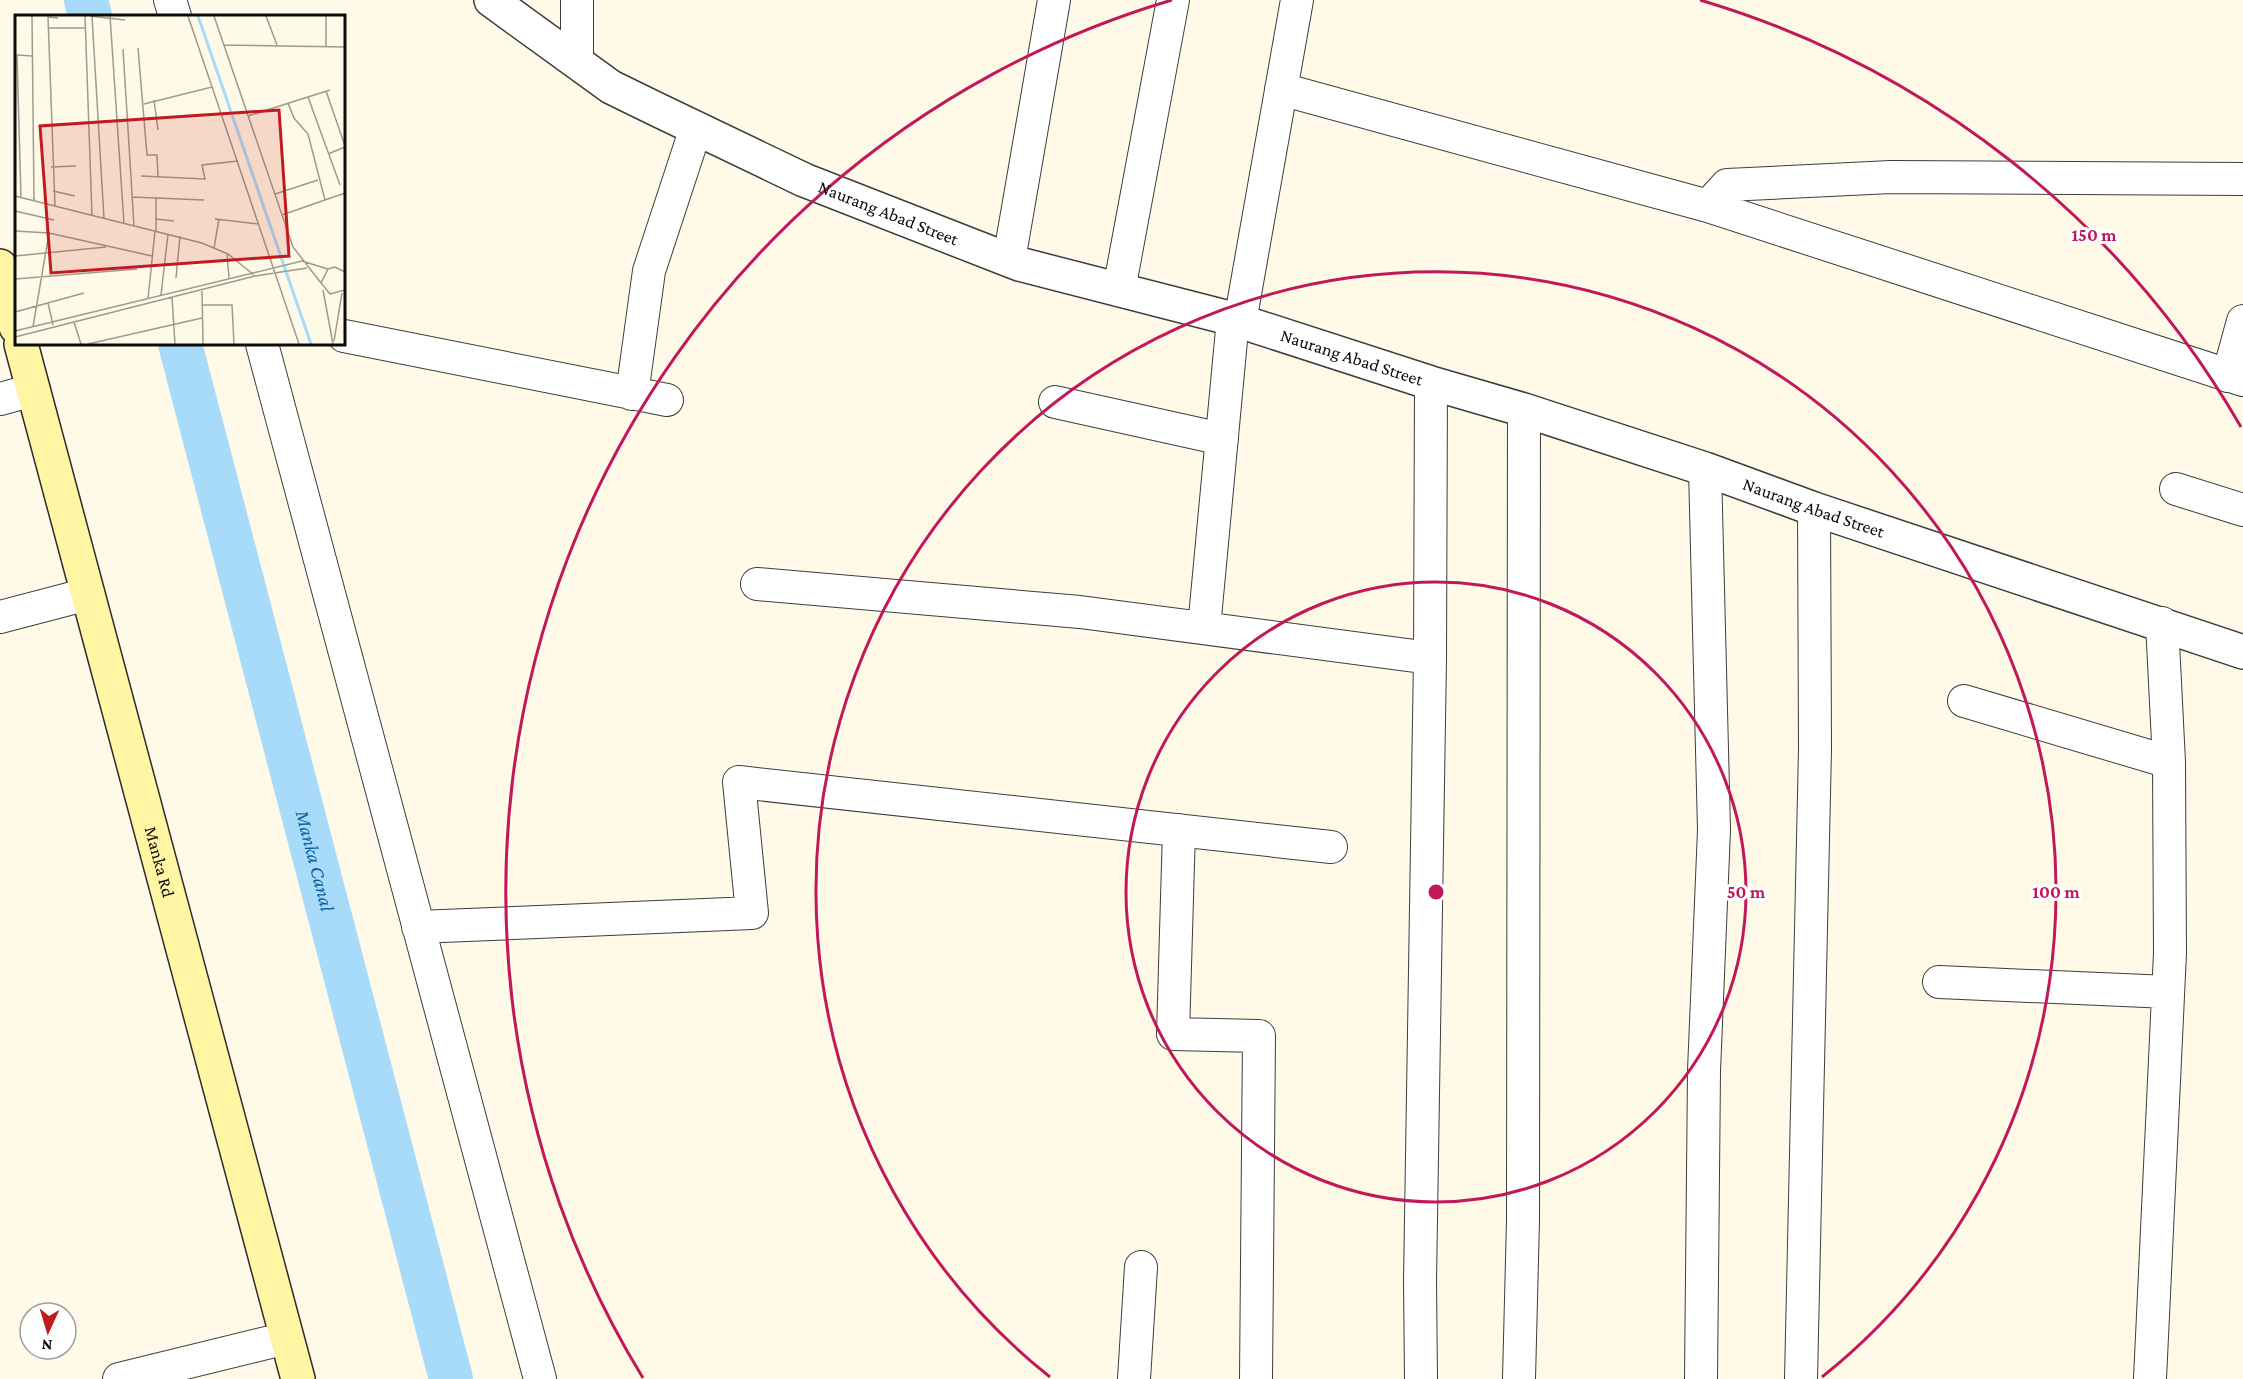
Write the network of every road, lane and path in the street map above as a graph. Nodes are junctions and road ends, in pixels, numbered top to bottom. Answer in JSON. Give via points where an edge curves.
{"nodes":[{"id":1,"x":170,"y":0,"type":"edge"},
{"id":2,"x":491,"y":0,"type":"edge"},
{"id":3,"x":577,"y":0,"type":"edge"},
{"id":4,"x":1054,"y":0,"type":"edge"},
{"id":5,"x":1173,"y":0,"type":"edge"},
{"id":6,"x":1297,"y":0,"type":"edge"},
{"id":7,"x":175,"y":15,"type":"edge"},
{"id":8,"x":577,"y":62,"type":"junction"},
{"id":9,"x":1281,"y":89,"type":"junction"},
{"id":10,"x":696,"y":128,"type":"junction"},
{"id":11,"x":2243,"y":179,"type":"edge"},
{"id":12,"x":1708,"y":206,"type":"junction"},
{"id":13,"x":1009,"y":260,"type":"junction"},
{"id":14,"x":0,"y":266,"type":"edge"},
{"id":15,"x":1119,"y":290,"type":"junction"},
{"id":16,"x":1236,"y":321,"type":"junction"},
{"id":17,"x":2243,"y":321,"type":"edge"},
{"id":18,"x":15,"y":323,"type":"edge"},
{"id":19,"x":345,"y":336,"type":"edge"},
{"id":20,"x":21,"y":345,"type":"edge"},
{"id":21,"x":262,"y":345,"type":"edge"},
{"id":22,"x":2236,"y":378,"type":"edge"},
{"id":23,"x":1431,"y":383,"type":"junction"},
{"id":24,"x":33,"y":390,"type":"junction"},
{"id":25,"x":632,"y":394,"type":"junction"},
{"id":26,"x":0,"y":399,"type":"edge"},
{"id":27,"x":667,"y":400,"type":"dead end"},
{"id":28,"x":1055,"y":402,"type":"dead end"},
{"id":29,"x":1524,"y":410,"type":"junction"},
{"id":30,"x":1222,"y":439,"type":"junction"},
{"id":31,"x":1705,"y":469,"type":"junction"},
{"id":32,"x":2176,"y":489,"type":"dead end"},
{"id":33,"x":1814,"y":509,"type":"junction"},
{"id":34,"x":2243,"y":510,"type":"edge"},
{"id":35,"x":758,"y":584,"type":"dead end"},
{"id":36,"x":88,"y":594,"type":"junction"},
{"id":37,"x":0,"y":617,"type":"edge"},
{"id":38,"x":2162,"y":623,"type":"junction"},
{"id":39,"x":1204,"y":628,"type":"junction"},
{"id":40,"x":2243,"y":652,"type":"edge"},
{"id":41,"x":1430,"y":658,"type":"junction"},
{"id":42,"x":1964,"y":701,"type":"dead end"},
{"id":43,"x":2169,"y":762,"type":"junction"},
{"id":44,"x":1179,"y":830,"type":"junction"},
{"id":45,"x":1331,"y":847,"type":"dead end"},
{"id":46,"x":418,"y":927,"type":"junction"},
{"id":47,"x":1939,"y":982,"type":"dead end"},
{"id":48,"x":2168,"y":992,"type":"junction"},
{"id":49,"x":1141,"y":1266,"type":"dead end"},
{"id":50,"x":287,"y":1338,"type":"junction"},
{"id":51,"x":119,"y":1379,"type":"edge"},
{"id":52,"x":298,"y":1379,"type":"edge"},
{"id":53,"x":540,"y":1379,"type":"edge"},
{"id":54,"x":1134,"y":1379,"type":"edge"},
{"id":55,"x":1256,"y":1379,"type":"edge"},
{"id":56,"x":1421,"y":1379,"type":"edge"},
{"id":57,"x":1519,"y":1379,"type":"edge"},
{"id":58,"x":1701,"y":1379,"type":"edge"},
{"id":59,"x":1802,"y":1379,"type":"edge"},
{"id":60,"x":2151,"y":1379,"type":"edge"}],
"edges":[{"from":1,"to":7,"type":"street"},
{"from":2,"to":8,"type":"street","name":"Naurang Abad Street"},
{"from":3,"to":8,"type":"street"},
{"from":4,"to":13,"type":"street"},
{"from":5,"to":15,"type":"street"},
{"from":6,"to":9,"type":"street"},
{"from":8,"to":10,"type":"street","name":"Naurang Abad Street","via":[[611,87]]},
{"from":9,"to":12,"type":"street"},
{"from":9,"to":16,"type":"street"},
{"from":10,"to":13,"type":"street","name":"Naurang Abad Street","via":[[804,180]]},
{"from":10,"to":25,"type":"street","via":[[649,271]]},
{"from":11,"to":12,"type":"street","via":[[1892,177],[1727,184]]},
{"from":12,"to":22,"type":"street"},
{"from":13,"to":15,"type":"street","name":"Naurang Abad Street"},
{"from":14,"to":18,"type":"main road"},
{"from":15,"to":16,"type":"street","name":"Naurang Abad Street"},
{"from":16,"to":23,"type":"street","name":"Naurang Abad Street"},
{"from":16,"to":30,"type":"street"},
{"from":17,"to":22,"type":"street"},
{"from":19,"to":25,"type":"street"},
{"from":20,"to":24,"type":"main road","name":"Manka Rd"},
{"from":21,"to":46,"type":"street"},
{"from":23,"to":29,"type":"street","name":"Naurang Abad Street"},
{"from":23,"to":41,"type":"street"},
{"from":24,"to":26,"type":"street"},
{"from":24,"to":36,"type":"main road","name":"Manka Rd"},
{"from":25,"to":27,"type":"street"},
{"from":28,"to":30,"type":"street"},
{"from":29,"to":31,"type":"street","name":"Naurang Abad Street"},
{"from":29,"to":57,"type":"street","via":[[1523,1220]]},
{"from":30,"to":39,"type":"street"},
{"from":31,"to":33,"type":"street","name":"Naurang Abad Street"},
{"from":31,"to":58,"type":"street","via":[[1714,830],[1704,1071]]},
{"from":32,"to":34,"type":"street"},
{"from":33,"to":38,"type":"street","name":"Naurang Abad Street"},
{"from":33,"to":59,"type":"street","via":[[1815,749]]},
{"from":35,"to":39,"type":"street","via":[[1080,612]]},
{"from":36,"to":37,"type":"street"},
{"from":36,"to":50,"type":"main road","name":"Manka Rd"},
{"from":38,"to":40,"type":"street","name":"Naurang Abad Street"},
{"from":38,"to":43,"type":"street"},
{"from":39,"to":41,"type":"street"},
{"from":41,"to":56,"type":"street"},
{"from":42,"to":43,"type":"street"},
{"from":43,"to":48,"type":"street"},
{"from":44,"to":45,"type":"street"},
{"from":44,"to":46,"type":"street","via":[[739,782],[752,913]]},
{"from":44,"to":55,"type":"street","via":[[1173,1034],[1259,1036]]},
{"from":46,"to":53,"type":"street"},
{"from":47,"to":48,"type":"street"},
{"from":48,"to":60,"type":"street"},
{"from":49,"to":54,"type":"street"},
{"from":50,"to":51,"type":"street"},
{"from":50,"to":52,"type":"main road","name":"Manka Rd"}]}
